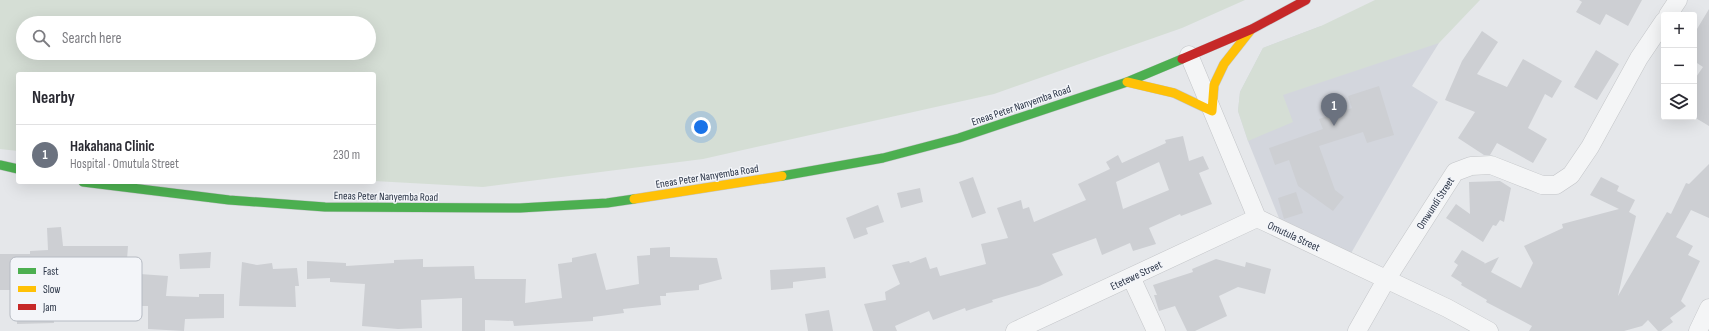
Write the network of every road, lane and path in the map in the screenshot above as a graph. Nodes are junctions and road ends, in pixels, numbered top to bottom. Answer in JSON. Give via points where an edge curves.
{"nodes":[{"id":1,"x":1306,"y":0,"type":"edge"},
{"id":2,"x":1678,"y":0,"type":"edge"},
{"id":3,"x":1670,"y":12,"type":"edge"},
{"id":4,"x":1661,"y":25,"type":"edge"},
{"id":5,"x":1252,"y":29,"type":"junction"},
{"id":6,"x":1190,"y":55,"type":"junction"},
{"id":7,"x":1127,"y":82,"type":"junction"},
{"id":8,"x":1212,"y":111,"type":"junction"},
{"id":9,"x":0,"y":165,"type":"edge"},
{"id":10,"x":16,"y":169,"type":"edge"},
{"id":11,"x":99,"y":184,"type":"edge"},
{"id":12,"x":1257,"y":218,"type":"junction"},
{"id":13,"x":1131,"y":278,"type":"junction"},
{"id":14,"x":1386,"y":280,"type":"junction"},
{"id":15,"x":1709,"y":308,"type":"edge"},
{"id":16,"x":1015,"y":331,"type":"edge"},
{"id":17,"x":1156,"y":331,"type":"edge"},
{"id":18,"x":1357,"y":331,"type":"edge"},
{"id":19,"x":1489,"y":331,"type":"edge"},
{"id":20,"x":1698,"y":331,"type":"edge"}],
"edges":[{"from":1,"to":5,"type":"main road","name":"Eneas Peter Nanyemba Road"},
{"from":2,"to":3,"type":"street"},
{"from":4,"to":14,"type":"street","name":"Omwundi Street","via":[[1639,58],[1590,147],[1571,175],[1556,185],[1542,185],[1491,165],[1471,166],[1455,172]]},
{"from":5,"to":6,"type":"main road","name":"Eneas Peter Nanyemba Road"},
{"from":5,"to":8,"type":"main road","via":[[1224,64],[1214,85]]},
{"from":6,"to":7,"type":"main road","name":"Eneas Peter Nanyemba Road"},
{"from":6,"to":8,"type":"street","name":"Omutula Street"},
{"from":7,"to":8,"type":"main road","via":[[1174,93]]},
{"from":7,"to":11,"type":"main road","name":"Eneas Peter Nanyemba Road","via":[[959,138],[883,158],[607,203],[520,208],[325,207],[229,200]]},
{"from":8,"to":12,"type":"street","name":"Omutula Street"},
{"from":9,"to":10,"type":"main road"},
{"from":12,"to":13,"type":"street","name":"Etetewe Street"},
{"from":12,"to":14,"type":"street","name":"Omutula Street"},
{"from":13,"to":16,"type":"street","name":"Etetewe Street"},
{"from":13,"to":17,"type":"street"},
{"from":14,"to":18,"type":"street","name":"Omwundi Street"},
{"from":14,"to":19,"type":"street","name":"Omutula Street"},
{"from":15,"to":20,"type":"street"}]}
